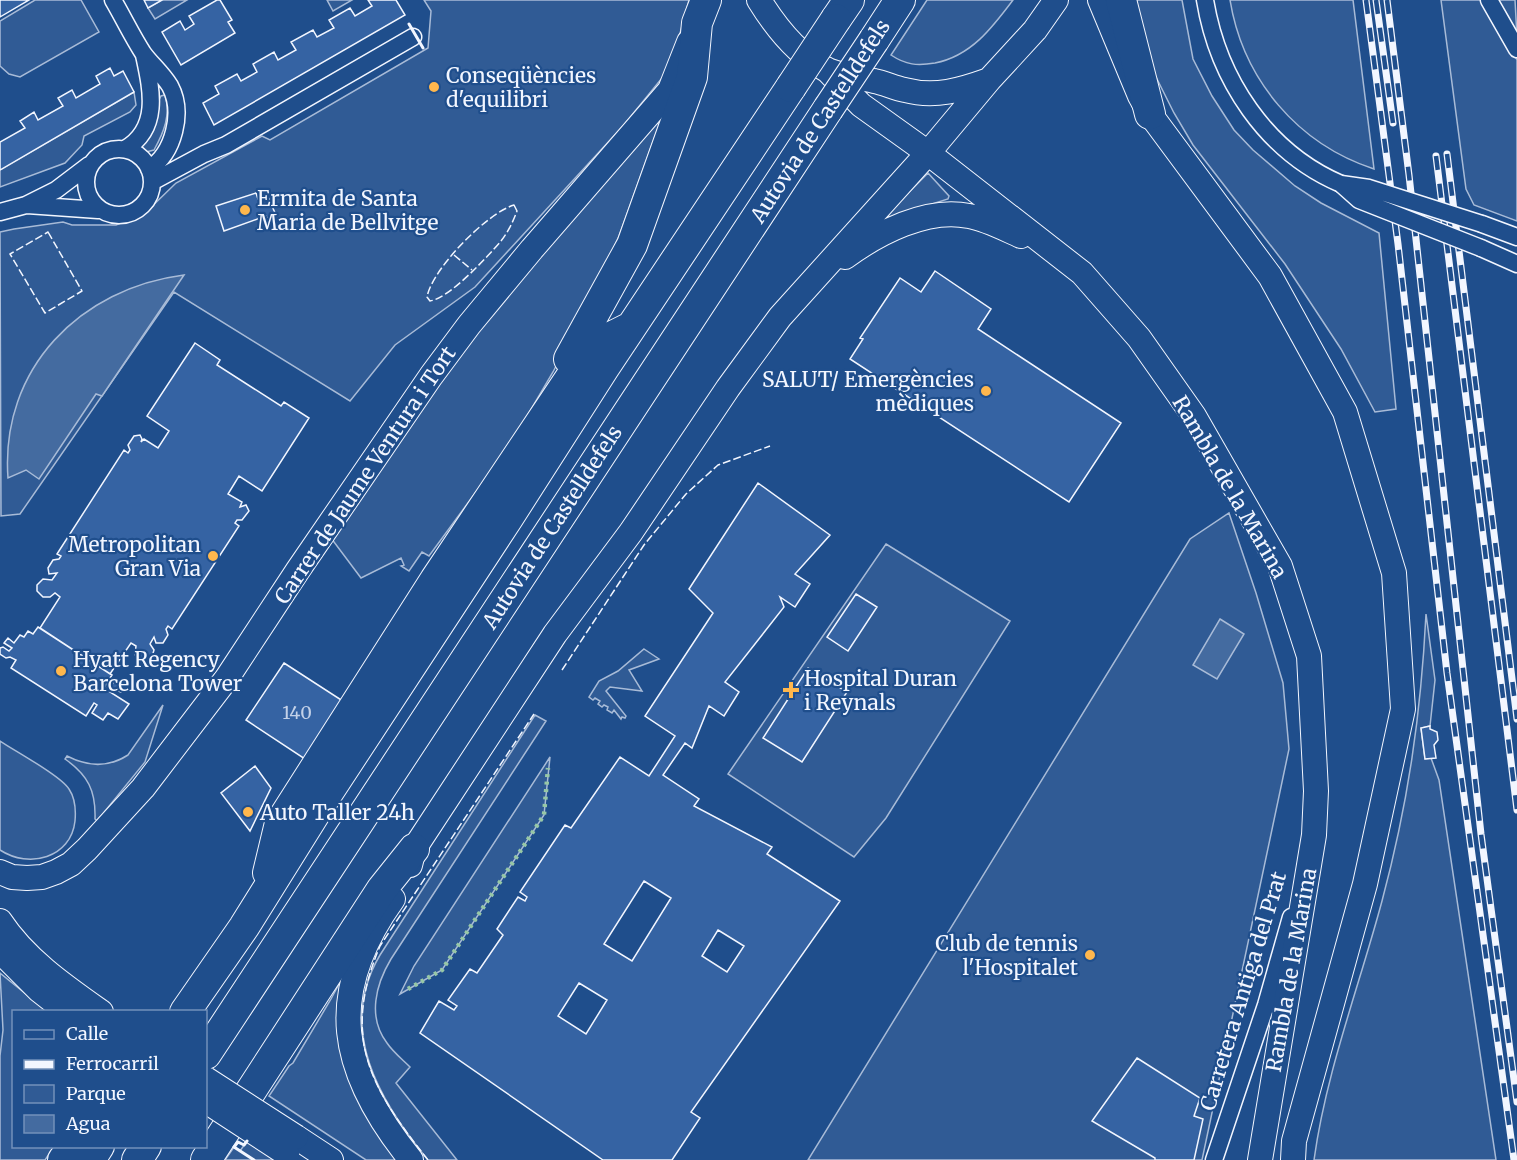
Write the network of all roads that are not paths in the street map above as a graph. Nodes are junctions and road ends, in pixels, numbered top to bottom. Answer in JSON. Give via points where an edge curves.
{"nodes":[{"id":1,"x":113,"y":0,"type":"edge"},
{"id":2,"x":759,"y":0,"type":"edge"},
{"id":3,"x":900,"y":0,"type":"edge"},
{"id":4,"x":1056,"y":0,"type":"edge"},
{"id":5,"x":1100,"y":0,"type":"edge"},
{"id":6,"x":1121,"y":0,"type":"edge"},
{"id":7,"x":1205,"y":0,"type":"edge"},
{"id":8,"x":1489,"y":0,"type":"edge"},
{"id":9,"x":842,"y":10,"type":"edge"},
{"id":10,"x":701,"y":11,"type":"edge"},
{"id":11,"x":413,"y":37,"type":"dead end"},
{"id":12,"x":1517,"y":49,"type":"edge"},
{"id":13,"x":144,"y":55,"type":"junction"},
{"id":14,"x":826,"y":69,"type":"junction"},
{"id":15,"x":989,"y":80,"type":"junction"},
{"id":16,"x":171,"y":87,"type":"junction"},
{"id":17,"x":152,"y":97,"type":"junction"},
{"id":18,"x":1150,"y":114,"type":"junction"},
{"id":19,"x":125,"y":149,"type":"junction"},
{"id":20,"x":928,"y":153,"type":"junction"},
{"id":21,"x":89,"y":165,"type":"junction"},
{"id":22,"x":151,"y":176,"type":"junction"},
{"id":23,"x":1341,"y":184,"type":"junction"},
{"id":24,"x":26,"y":205,"type":"junction"},
{"id":25,"x":98,"y":210,"type":"junction"},
{"id":26,"x":0,"y":212,"type":"edge"},
{"id":27,"x":1517,"y":237,"type":"edge"},
{"id":28,"x":1048,"y":247,"type":"junction"},
{"id":29,"x":1517,"y":264,"type":"edge"},
{"id":30,"x":813,"y":279,"type":"junction"},
{"id":31,"x":632,"y":326,"type":"junction"},
{"id":32,"x":510,"y":469,"type":"junction"},
{"id":33,"x":508,"y":518,"type":"junction"},
{"id":34,"x":1314,"y":835,"type":"junction"},
{"id":35,"x":414,"y":849,"type":"junction"},
{"id":36,"x":0,"y":872,"type":"edge"},
{"id":37,"x":262,"y":898,"type":"junction"},
{"id":38,"x":0,"y":921,"type":"edge"},
{"id":39,"x":0,"y":951,"type":"edge"},
{"id":40,"x":66,"y":1010,"type":"edge"},
{"id":41,"x":99,"y":1010,"type":"edge"},
{"id":42,"x":186,"y":1010,"type":"edge"},
{"id":43,"x":207,"y":1052,"type":"edge"},
{"id":44,"x":207,"y":1080,"type":"edge"},
{"id":45,"x":207,"y":1102,"type":"edge"},
{"id":46,"x":72,"y":1148,"type":"edge"},
{"id":47,"x":293,"y":1151,"type":"edge"},
{"id":48,"x":63,"y":1160,"type":"edge"},
{"id":49,"x":206,"y":1160,"type":"edge"},
{"id":50,"x":331,"y":1160,"type":"edge"},
{"id":51,"x":411,"y":1160,"type":"edge"},
{"id":52,"x":1214,"y":1160,"type":"edge"},
{"id":53,"x":1260,"y":1160,"type":"edge"},
{"id":54,"x":1293,"y":1160,"type":"edge"}],
"edges":[{"from":1,"to":13,"type":"street"},
{"from":2,"to":14,"type":"street","via":[[803,54]]},
{"from":3,"to":43,"type":"highway","name":"Autovia de Castelldefels","bridge":true},
{"from":4,"to":15,"type":"street","via":[[1035,30]]},
{"from":5,"to":18,"type":"street","name":"Rambla de la Marina"},
{"from":6,"to":18,"type":"highway"},
{"from":7,"to":23,"type":"street","via":[[1219,55],[1255,118],[1296,158]]},
{"from":8,"to":12,"type":"street"},
{"from":9,"to":31,"type":"highway","name":"Autovia de Castelldefels","bridge":true},
{"from":10,"to":32,"type":"highway","via":[[692,77],[632,245]]},
{"from":10,"to":36,"type":"street","name":"Carrer de Jaume Ventura i Tort","via":[[670,90],[469,325],[227,678],[143,788],[87,849],[56,873],[27,878]]},
{"from":11,"to":22,"type":"street","via":[[226,145]]},
{"from":13,"to":16,"type":"street"},
{"from":13,"to":17,"type":"street"},
{"from":14,"to":15,"type":"street","via":[[906,91],[937,94]]},
{"from":14,"to":20,"type":"street","name":"Rambla de la Marina","via":[[861,105]]},
{"from":15,"to":20,"type":"street"},
{"from":16,"to":17,"type":"street"},
{"from":16,"to":22,"type":"street","via":[[177,119]]},
{"from":17,"to":19,"type":"street","via":[[148,123]]},
{"from":18,"to":54,"type":"street","name":"Rambla de la Marina","via":[[1270,276],[1345,411],[1394,573],[1403,709],[1365,884],[1294,1141]]},
{"from":19,"to":21,"type":"street","via":[[106,151]]},
{"from":19,"to":22,"type":"street","via":[[143,159]]},
{"from":20,"to":28,"type":"street","name":"Rambla de la Marina"},
{"from":20,"to":30,"type":"street"},
{"from":21,"to":24,"type":"street"},
{"from":21,"to":25,"type":"street","via":[[86,184]]},
{"from":22,"to":25,"type":"street","via":[[148,199],[134,212],[121,216]]},
{"from":23,"to":27,"type":"street","bridge":true,"via":[[1369,188]]},
{"from":23,"to":29,"type":"street","bridge":true,"via":[[1359,200]]},
{"from":24,"to":25,"type":"street"},
{"from":24,"to":26,"type":"street"},
{"from":28,"to":30,"type":"street","via":[[969,216],[943,215],[909,222],[863,243]]},
{"from":28,"to":34,"type":"street","name":"Rambla de la Marina","via":[[1082,273],[1139,338],[1194,416],[1280,566],[1309,656],[1316,791]]},
{"from":30,"to":35,"type":"street","via":[[728,388],[631,532],[555,634]]},
{"from":31,"to":32,"type":"highway","via":[[591,347]]},
{"from":31,"to":33,"type":"highway","name":"Autovia de Castelldefels"},
{"from":32,"to":33,"type":"highway"},
{"from":32,"to":37,"type":"highway","via":[[280,823]]},
{"from":33,"to":37,"type":"highway","name":"Autovia de Castelldefels"},
{"from":34,"to":52,"type":"street","name":"Carretera Antiga del Prat","via":[[1266,1005]]},
{"from":34,"to":53,"type":"street","name":"Rambla de la Marina"},
{"from":35,"to":49,"type":"highway","via":[[382,889]]},
{"from":35,"to":51,"type":"street","via":[[406,882],[360,955],[348,1012],[360,1080],[388,1131]]},
{"from":37,"to":42,"type":"highway","name":"Autovia de Castelldefels"},
{"from":38,"to":41,"type":"street","via":[[52,977]]},
{"from":39,"to":40,"type":"street"},
{"from":44,"to":47,"type":"street","bridge":true},
{"from":45,"to":47,"type":"street","bridge":true},
{"from":46,"to":48,"type":"highway"},
{"from":47,"to":50,"type":"street"}]}
